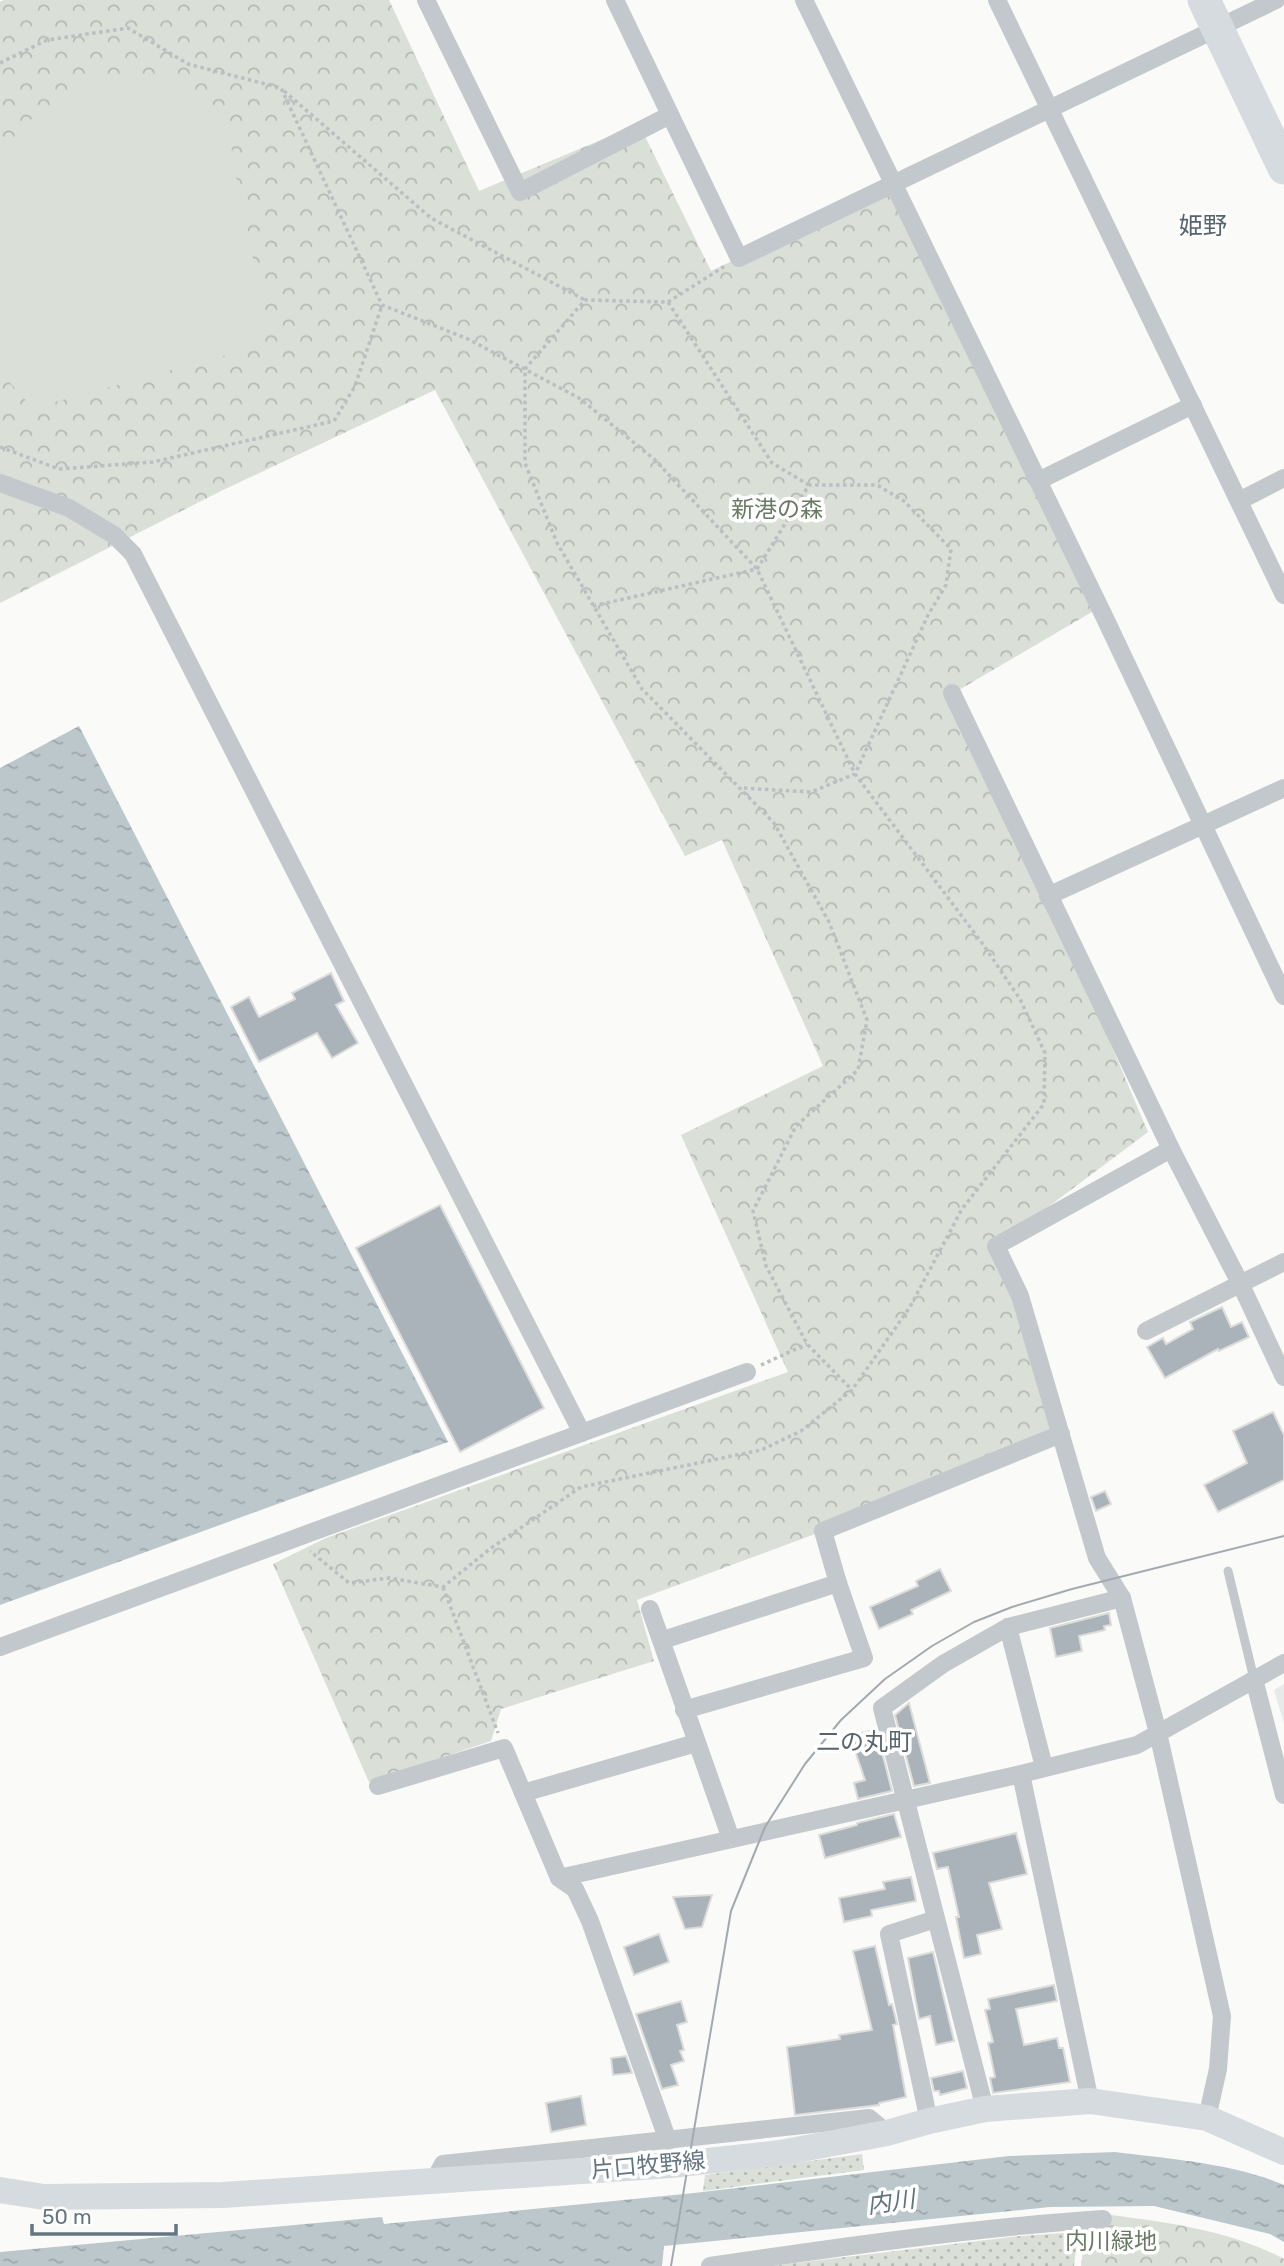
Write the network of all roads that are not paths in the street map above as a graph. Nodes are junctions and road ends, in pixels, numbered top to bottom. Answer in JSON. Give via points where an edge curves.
{"nodes":[{"id":1,"x":426,"y":0,"type":"edge"},
{"id":2,"x":615,"y":0,"type":"edge"},
{"id":3,"x":804,"y":0,"type":"edge"},
{"id":4,"x":997,"y":0,"type":"edge"},
{"id":5,"x":1276,"y":0,"type":"edge"},
{"id":6,"x":1211,"y":14,"type":"edge"},
{"id":7,"x":1050,"y":109,"type":"junction"},
{"id":8,"x":670,"y":115,"type":"junction"},
{"id":9,"x":1284,"y":168,"type":"edge"},
{"id":10,"x":892,"y":184,"type":"junction"},
{"id":11,"x":1193,"y":405,"type":"junction"},
{"id":12,"x":1284,"y":478,"type":"edge"},
{"id":13,"x":1038,"y":481,"type":"junction"},
{"id":14,"x":0,"y":483,"type":"edge"},
{"id":15,"x":1239,"y":501,"type":"junction"},
{"id":16,"x":1284,"y":595,"type":"edge"},
{"id":17,"x":952,"y":693,"type":"dead end"},
{"id":18,"x":1284,"y":788,"type":"edge"},
{"id":19,"x":1202,"y":825,"type":"junction"},
{"id":20,"x":1048,"y":896,"type":"junction"},
{"id":21,"x":1284,"y":996,"type":"edge"},
{"id":22,"x":1171,"y":1149,"type":"junction"},
{"id":23,"x":1284,"y":1262,"type":"edge"},
{"id":24,"x":1241,"y":1285,"type":"junction"},
{"id":25,"x":1146,"y":1331,"type":"dead end"},
{"id":26,"x":747,"y":1372,"type":"road end"},
{"id":27,"x":1284,"y":1377,"type":"edge"},
{"id":28,"x":582,"y":1433,"type":"junction"},
{"id":29,"x":1061,"y":1434,"type":"junction"},
{"id":30,"x":1228,"y":1572,"type":"dead end"},
{"id":31,"x":838,"y":1583,"type":"junction"},
{"id":32,"x":1122,"y":1598,"type":"junction"},
{"id":33,"x":650,"y":1609,"type":"dead end"},
{"id":34,"x":1008,"y":1627,"type":"junction"},
{"id":35,"x":663,"y":1640,"type":"junction"},
{"id":36,"x":0,"y":1647,"type":"edge"},
{"id":37,"x":1284,"y":1663,"type":"edge"},
{"id":38,"x":1254,"y":1679,"type":"junction"},
{"id":39,"x":684,"y":1710,"type":"junction"},
{"id":40,"x":1158,"y":1733,"type":"junction"},
{"id":41,"x":696,"y":1743,"type":"junction"},
{"id":42,"x":1044,"y":1767,"type":"junction"},
{"id":43,"x":1021,"y":1774,"type":"junction"},
{"id":44,"x":378,"y":1786,"type":"dead end"},
{"id":45,"x":523,"y":1793,"type":"junction"},
{"id":46,"x":1284,"y":1795,"type":"edge"},
{"id":47,"x":905,"y":1798,"type":"junction"},
{"id":48,"x":731,"y":1839,"type":"junction"},
{"id":49,"x":559,"y":1878,"type":"junction"},
{"id":50,"x":936,"y":1919,"type":"junction"},
{"id":51,"x":1090,"y":2101,"type":"junction"},
{"id":52,"x":985,"y":2109,"type":"junction"},
{"id":53,"x":1207,"y":2118,"type":"junction"},
{"id":54,"x":929,"y":2121,"type":"junction"},
{"id":55,"x":887,"y":2133,"type":"junction"},
{"id":56,"x":668,"y":2141,"type":"junction"},
{"id":57,"x":1284,"y":2151,"type":"edge"},
{"id":58,"x":435,"y":2181,"type":"junction"},
{"id":59,"x":0,"y":2190,"type":"edge"},
{"id":60,"x":1103,"y":2219,"type":"dead end"},
{"id":61,"x":710,"y":2266,"type":"edge"}],
"edges":[{"from":1,"to":8,"type":"street","via":[[520,191]]},
{"from":2,"to":8,"type":"street"},
{"from":3,"to":10,"type":"street"},
{"from":4,"to":7,"type":"street"},
{"from":5,"to":6,"type":"street"},
{"from":6,"to":7,"type":"street"},
{"from":6,"to":9,"type":"highway"},
{"from":7,"to":10,"type":"street"},
{"from":7,"to":11,"type":"street"},
{"from":8,"to":10,"type":"street","via":[[739,258]]},
{"from":10,"to":13,"type":"street"},
{"from":11,"to":13,"type":"street"},
{"from":11,"to":15,"type":"street"},
{"from":12,"to":15,"type":"street"},
{"from":13,"to":19,"type":"street"},
{"from":14,"to":28,"type":"street","via":[[69,508],[114,535],[133,554]]},
{"from":15,"to":16,"type":"street"},
{"from":17,"to":20,"type":"street"},
{"from":18,"to":19,"type":"street"},
{"from":19,"to":20,"type":"street"},
{"from":19,"to":21,"type":"street"},
{"from":20,"to":22,"type":"street"},
{"from":22,"to":24,"type":"street"},
{"from":22,"to":29,"type":"street","via":[[996,1246],[1020,1296]]},
{"from":23,"to":24,"type":"street"},
{"from":24,"to":25,"type":"street"},
{"from":24,"to":27,"type":"street"},
{"from":26,"to":28,"type":"street"},
{"from":28,"to":36,"type":"street"},
{"from":29,"to":31,"type":"street","via":[[823,1531]]},
{"from":29,"to":32,"type":"street","via":[[1097,1558]]},
{"from":30,"to":38,"type":"lane"},
{"from":31,"to":35,"type":"street"},
{"from":31,"to":39,"type":"street","via":[[864,1658]]},
{"from":32,"to":34,"type":"street"},
{"from":32,"to":40,"type":"street"},
{"from":33,"to":35,"type":"street"},
{"from":34,"to":42,"type":"street"},
{"from":34,"to":47,"type":"street","via":[[943,1664],[882,1708]]},
{"from":35,"to":39,"type":"street"},
{"from":37,"to":38,"type":"street"},
{"from":38,"to":40,"type":"street"},
{"from":38,"to":46,"type":"street"},
{"from":39,"to":41,"type":"street"},
{"from":40,"to":42,"type":"street","via":[[1136,1745]]},
{"from":40,"to":53,"type":"street","via":[[1222,2016],[1218,2069]]},
{"from":41,"to":45,"type":"street"},
{"from":41,"to":48,"type":"street"},
{"from":42,"to":43,"type":"street"},
{"from":43,"to":47,"type":"street"},
{"from":43,"to":51,"type":"street"},
{"from":44,"to":45,"type":"street","via":[[504,1748]]},
{"from":45,"to":49,"type":"street"},
{"from":47,"to":48,"type":"street"},
{"from":47,"to":50,"type":"street"},
{"from":48,"to":49,"type":"street"},
{"from":49,"to":56,"type":"street","via":[[575,1889],[590,1922]]},
{"from":50,"to":52,"type":"street"},
{"from":50,"to":54,"type":"street","via":[[889,1934]]},
{"from":51,"to":52,"type":"main road","name":"片口牧野線"},
{"from":51,"to":53,"type":"main road","name":"片口牧野線"},
{"from":52,"to":54,"type":"main road","name":"片口牧野線"},
{"from":53,"to":57,"type":"main road","name":"片口牧野線"},
{"from":54,"to":55,"type":"main road","name":"片口牧野線"},
{"from":55,"to":56,"type":"street","via":[[869,2118]]},
{"from":55,"to":58,"type":"main road","name":"片口牧野線","via":[[684,2164]]},
{"from":56,"to":58,"type":"street","via":[[443,2164]]},
{"from":58,"to":59,"type":"main road","name":"片口牧野線","via":[[223,2195],[44,2197]]},
{"from":60,"to":61,"type":"street","via":[[963,2232]]}]}
